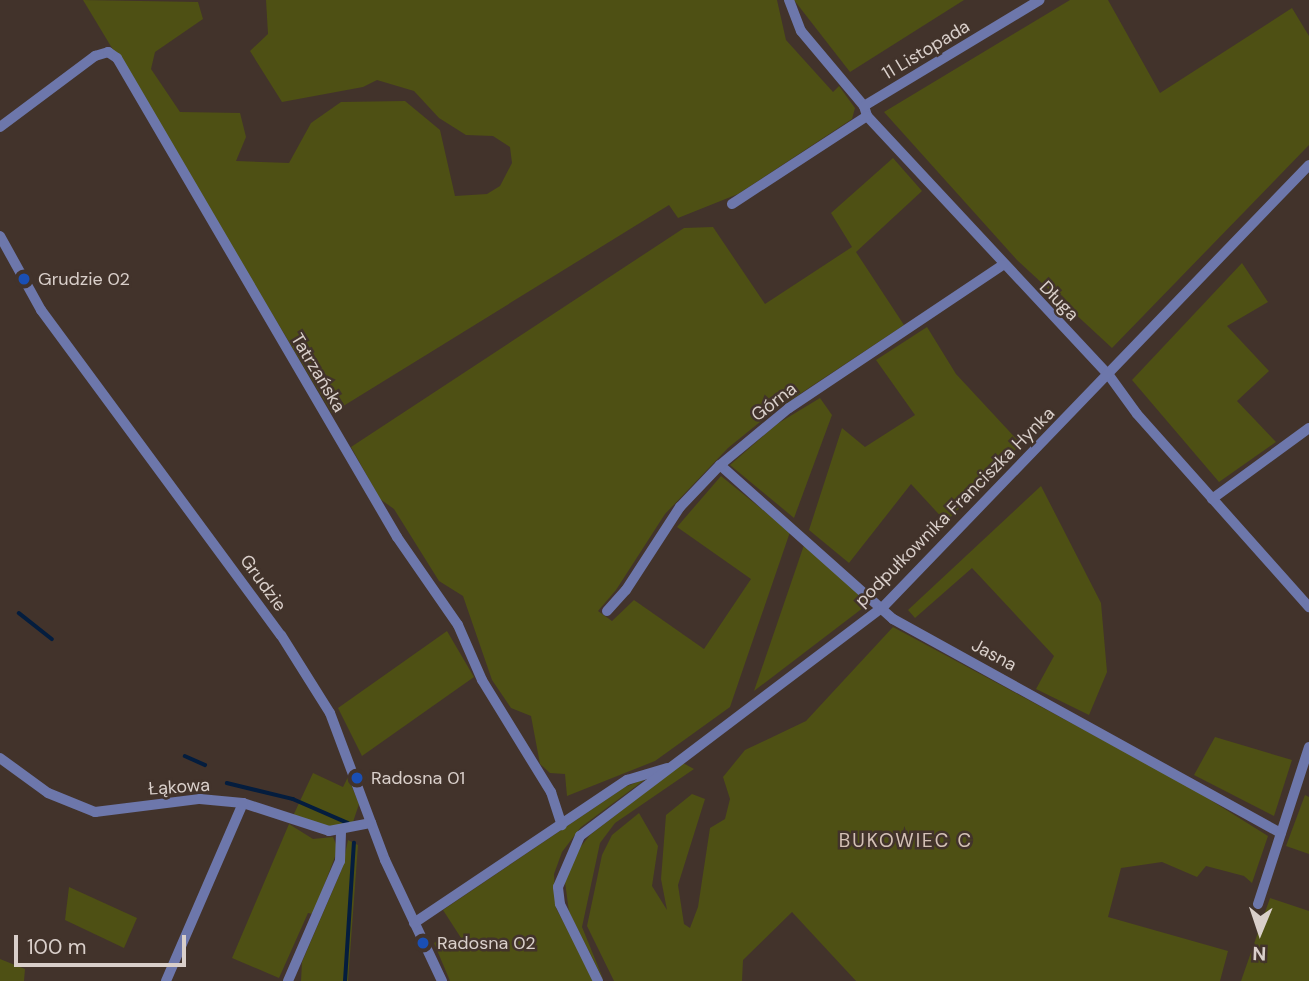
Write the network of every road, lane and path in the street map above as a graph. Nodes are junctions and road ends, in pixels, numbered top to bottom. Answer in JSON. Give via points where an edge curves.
{"nodes":[{"id":1,"x":789,"y":0,"type":"edge"},
{"id":2,"x":1040,"y":0,"type":"edge"},
{"id":3,"x":865,"y":111,"type":"junction"},
{"id":4,"x":0,"y":127,"type":"edge"},
{"id":5,"x":1309,"y":165,"type":"edge"},
{"id":6,"x":732,"y":204,"type":"dead end"},
{"id":7,"x":0,"y":236,"type":"edge"},
{"id":8,"x":1003,"y":265,"type":"junction"},
{"id":9,"x":1108,"y":374,"type":"junction"},
{"id":10,"x":1309,"y":428,"type":"edge"},
{"id":11,"x":720,"y":465,"type":"junction"},
{"id":12,"x":1212,"y":499,"type":"junction"},
{"id":13,"x":883,"y":607,"type":"junction"},
{"id":14,"x":1309,"y":607,"type":"edge"},
{"id":15,"x":607,"y":611,"type":"dead end"},
{"id":16,"x":1309,"y":747,"type":"edge"},
{"id":17,"x":0,"y":758,"type":"edge"},
{"id":18,"x":667,"y":768,"type":"junction"},
{"id":19,"x":243,"y":803,"type":"junction"},
{"id":20,"x":371,"y":823,"type":"junction"},
{"id":21,"x":562,"y":825,"type":"junction"},
{"id":22,"x":341,"y":831,"type":"junction"},
{"id":23,"x":1281,"y":833,"type":"junction"},
{"id":24,"x":1258,"y":904,"type":"dead end"},
{"id":25,"x":414,"y":923,"type":"junction"},
{"id":26,"x":166,"y":981,"type":"edge"},
{"id":27,"x":288,"y":981,"type":"edge"},
{"id":28,"x":442,"y":981,"type":"edge"},
{"id":29,"x":598,"y":981,"type":"edge"}],
"edges":[{"from":1,"to":3,"type":"street","name":"Długa","via":[[792,14]]},
{"from":2,"to":3,"type":"street","name":"11 Listopada"},
{"from":3,"to":6,"type":"street","name":"11 Listopada"},
{"from":3,"to":8,"type":"street","name":"Długa"},
{"from":4,"to":21,"type":"street","name":"Tatrzańska","via":[[95,56],[108,52],[117,58],[397,537],[458,625],[482,680],[551,792]]},
{"from":5,"to":9,"type":"street","name":"podpułkownika Franciszka Hynka"},
{"from":7,"to":20,"type":"street","name":"Grudzie","via":[[41,310],[281,635],[330,713]]},
{"from":8,"to":9,"type":"street","name":"Długa"},
{"from":8,"to":11,"type":"street","name":"Górna","via":[[789,408]]},
{"from":9,"to":12,"type":"street","name":"Długa"},
{"from":9,"to":13,"type":"street","name":"podpułkownika Franciszka Hynka"},
{"from":10,"to":12,"type":"street"},
{"from":11,"to":13,"type":"street","name":"Jasna"},
{"from":11,"to":15,"type":"street","name":"Górna","via":[[680,507]]},
{"from":12,"to":14,"type":"street","name":"Długa"},
{"from":13,"to":18,"type":"street","name":"podpułkownika Franciszka Hynka"},
{"from":13,"to":23,"type":"street","name":"Jasna","via":[[893,619]]},
{"from":16,"to":23,"type":"street"},
{"from":17,"to":19,"type":"street","name":"Łąkowa","via":[[48,793],[95,812],[200,799]]},
{"from":18,"to":21,"type":"street","via":[[627,780]]},
{"from":18,"to":29,"type":"street","name":"podpułkownika Franciszka Hynka","via":[[580,836],[566,861],[558,887],[560,904]]},
{"from":19,"to":22,"type":"street","name":"Łąkowa","via":[[297,823]]},
{"from":19,"to":26,"type":"street"},
{"from":20,"to":22,"type":"street","name":"Łąkowa"},
{"from":20,"to":25,"type":"street","name":"Grudzie"},
{"from":21,"to":25,"type":"street"},
{"from":22,"to":27,"type":"street","via":[[340,861]]},
{"from":23,"to":24,"type":"street"},
{"from":25,"to":28,"type":"street","name":"Grudzie"}]}
